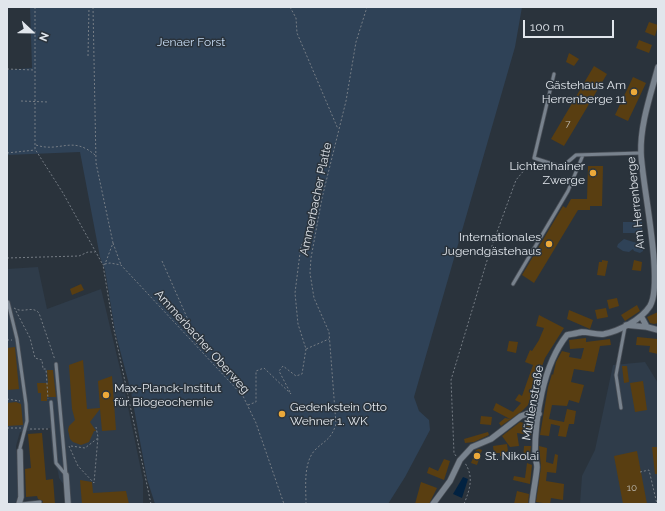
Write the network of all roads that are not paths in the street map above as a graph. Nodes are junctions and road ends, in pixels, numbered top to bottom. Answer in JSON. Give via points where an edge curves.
{"nodes":[{"id":1,"x":658,"y":67,"type":"edge"},
{"id":2,"x":554,"y":74,"type":"dead end"},
{"id":3,"x":641,"y":153,"type":"junction"},
{"id":4,"x":583,"y":155,"type":"junction"},
{"id":5,"x":513,"y":284,"type":"dead end"},
{"id":6,"x":8,"y":302,"type":"edge"},
{"id":7,"x":640,"y":316,"type":"junction"},
{"id":8,"x":625,"y":326,"type":"junction"},
{"id":9,"x":647,"y":327,"type":"junction"},
{"id":10,"x":658,"y":330,"type":"edge"},
{"id":11,"x":56,"y":364,"type":"dead end"},
{"id":12,"x":51,"y":402,"type":"road end"},
{"id":13,"x":621,"y":408,"type":"dead end"},
{"id":14,"x":539,"y":414,"type":"junction"},
{"id":15,"x":20,"y":450,"type":"joint"},
{"id":16,"x":66,"y":475,"type":"junction"},
{"id":17,"x":40,"y":502,"type":"dead end"},
{"id":18,"x":20,"y":504,"type":"edge"},
{"id":19,"x":68,"y":504,"type":"edge"},
{"id":20,"x":433,"y":504,"type":"edge"},
{"id":21,"x":532,"y":504,"type":"edge"}],
"edges":[{"from":1,"to":3,"type":"street","name":"Am Herrenberge","via":[[643,126]]},
{"from":2,"to":4,"type":"lane","via":[[534,158],[562,167],[576,155]]},
{"from":3,"to":4,"type":"lane"},
{"from":3,"to":7,"type":"street","name":"Am Herrenberge","via":[[652,241],[654,294],[650,306]]},
{"from":4,"to":5,"type":"lane","via":[[568,191]]},
{"from":6,"to":15,"type":"lane","via":[[17,339],[26,410]]},
{"from":7,"to":8,"type":"street","name":"Am Herrenberge"},
{"from":7,"to":9,"type":"street"},
{"from":8,"to":9,"type":"street"},
{"from":8,"to":13,"type":"lane","via":[[616,375]]},
{"from":8,"to":14,"type":"street","name":"Mühlenstraße","via":[[602,334],[567,334],[557,347],[548,368]]},
{"from":9,"to":10,"type":"street"},
{"from":11,"to":16,"type":"lane"},
{"from":12,"to":16,"type":"lane","via":[[56,463]]},
{"from":14,"to":20,"type":"street","via":[[529,412],[491,439],[472,447],[460,460],[450,481]]},
{"from":14,"to":21,"type":"street","name":"Mühlenstraße","via":[[535,455],[537,466]]},
{"from":15,"to":18,"type":"street"},
{"from":16,"to":19,"type":"street"},
{"from":17,"to":18,"type":"lane"}]}
